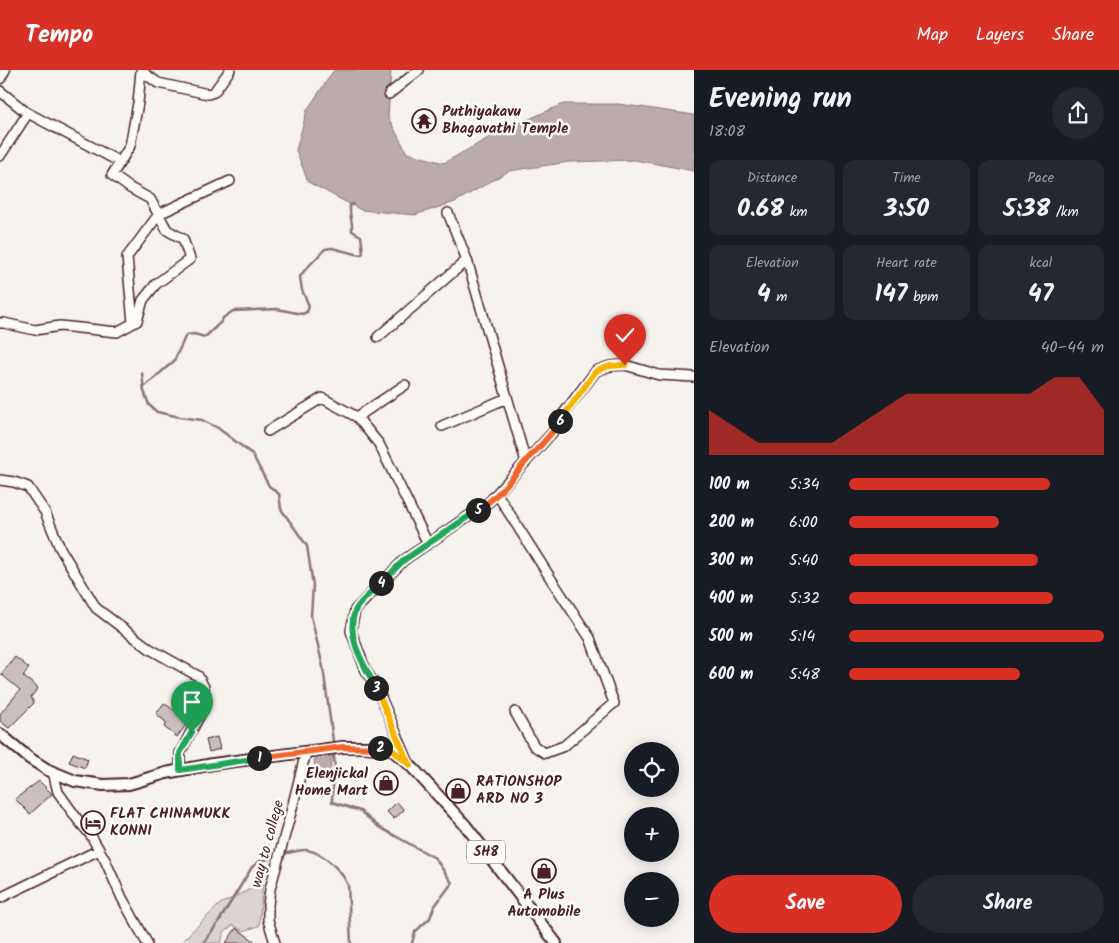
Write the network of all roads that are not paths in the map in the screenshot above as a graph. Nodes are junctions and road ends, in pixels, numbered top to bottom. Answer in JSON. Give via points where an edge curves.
{"nodes":[{"id":1,"x":4,"y":70,"type":"edge"},
{"id":2,"x":230,"y":70,"type":"edge"},
{"id":3,"x":419,"y":70,"type":"edge"},
{"id":4,"x":140,"y":71,"type":"edge"},
{"id":5,"x":0,"y":79,"type":"edge"},
{"id":6,"x":0,"y":91,"type":"edge"},
{"id":7,"x":389,"y":94,"type":"dead end"},
{"id":8,"x":28,"y":113,"type":"junction"},
{"id":9,"x":0,"y":156,"type":"edge"},
{"id":10,"x":120,"y":162,"type":"junction"},
{"id":11,"x":230,"y":180,"type":"dead end"},
{"id":12,"x":448,"y":213,"type":"dead end"},
{"id":13,"x":159,"y":214,"type":"junction"},
{"id":14,"x":467,"y":260,"type":"junction"},
{"id":15,"x":0,"y":323,"type":"edge"},
{"id":16,"x":133,"y":323,"type":"junction"},
{"id":17,"x":378,"y":337,"type":"dead end"},
{"id":18,"x":694,"y":377,"type":"edge"},
{"id":19,"x":405,"y":385,"type":"dead end"},
{"id":20,"x":507,"y":398,"type":"junction"},
{"id":21,"x":357,"y":417,"type":"junction"},
{"id":22,"x":442,"y":426,"type":"dead end"},
{"id":23,"x":268,"y":431,"type":"dead end"},
{"id":24,"x":526,"y":462,"type":"junction"},
{"id":25,"x":0,"y":480,"type":"edge"},
{"id":26,"x":497,"y":494,"type":"junction"},
{"id":27,"x":428,"y":544,"type":"junction"},
{"id":28,"x":515,"y":712,"type":"dead end"},
{"id":29,"x":0,"y":734,"type":"edge"},
{"id":30,"x":306,"y":752,"type":"junction"},
{"id":31,"x":410,"y":765,"type":"junction"},
{"id":32,"x":180,"y":770,"type":"junction"},
{"id":33,"x":53,"y":772,"type":"junction"},
{"id":34,"x":99,"y":850,"type":"junction"},
{"id":35,"x":0,"y":898,"type":"edge"},
{"id":36,"x":147,"y":943,"type":"edge"},
{"id":37,"x":275,"y":943,"type":"edge"},
{"id":38,"x":556,"y":943,"type":"edge"}],
"edges":[{"from":1,"to":5,"type":"street"},
{"from":2,"to":4,"type":"street","via":[[214,92],[208,94],[158,83]]},
{"from":3,"to":7,"type":"street"},
{"from":4,"to":10,"type":"street","via":[[130,146]]},
{"from":6,"to":8,"type":"street"},
{"from":8,"to":9,"type":"street"},
{"from":8,"to":10,"type":"street"},
{"from":10,"to":13,"type":"street","via":[[112,175],[150,199]]},
{"from":11,"to":13,"type":"street"},
{"from":12,"to":14,"type":"street"},
{"from":13,"to":16,"type":"street","via":[[127,257]]},
{"from":13,"to":16,"type":"street","via":[[167,230],[184,239],[190,259],[156,284],[143,300],[137,321]]},
{"from":14,"to":17,"type":"street"},
{"from":14,"to":20,"type":"street"},
{"from":15,"to":16,"type":"street","via":[[35,330],[60,326],[117,332]]},
{"from":18,"to":24,"type":"street","via":[[659,375],[625,365],[596,371],[552,433]]},
{"from":19,"to":21,"type":"street"},
{"from":20,"to":22,"type":"street"},
{"from":20,"to":24,"type":"street"},
{"from":21,"to":23,"type":"street","via":[[322,398]]},
{"from":21,"to":27,"type":"street","via":[[379,444]]},
{"from":24,"to":26,"type":"street"},
{"from":25,"to":32,"type":"street","via":[[28,487],[46,512],[60,548],[96,608],[150,649],[198,676],[204,687],[201,713],[180,753]]},
{"from":26,"to":27,"type":"street"},
{"from":26,"to":28,"type":"street","via":[[590,638],[614,703],[564,746],[545,753],[534,746]]},
{"from":27,"to":31,"type":"street","via":[[404,560],[355,610],[351,631]]},
{"from":29,"to":33,"type":"main road","number":"SH8","via":[[29,758]]},
{"from":30,"to":31,"type":"main road","number":"SH8","via":[[365,746],[391,749]]},
{"from":30,"to":32,"type":"main road","number":"SH8"},
{"from":30,"to":37,"type":"street","name":"way to college","via":[[270,889],[268,920]]},
{"from":31,"to":38,"type":"main road","number":"SH8","via":[[466,826]]},
{"from":32,"to":33,"type":"main road","number":"SH8","via":[[115,786],[75,781]]},
{"from":33,"to":34,"type":"street","via":[[58,792]]},
{"from":34,"to":35,"type":"street"},
{"from":34,"to":36,"type":"street"}]}
